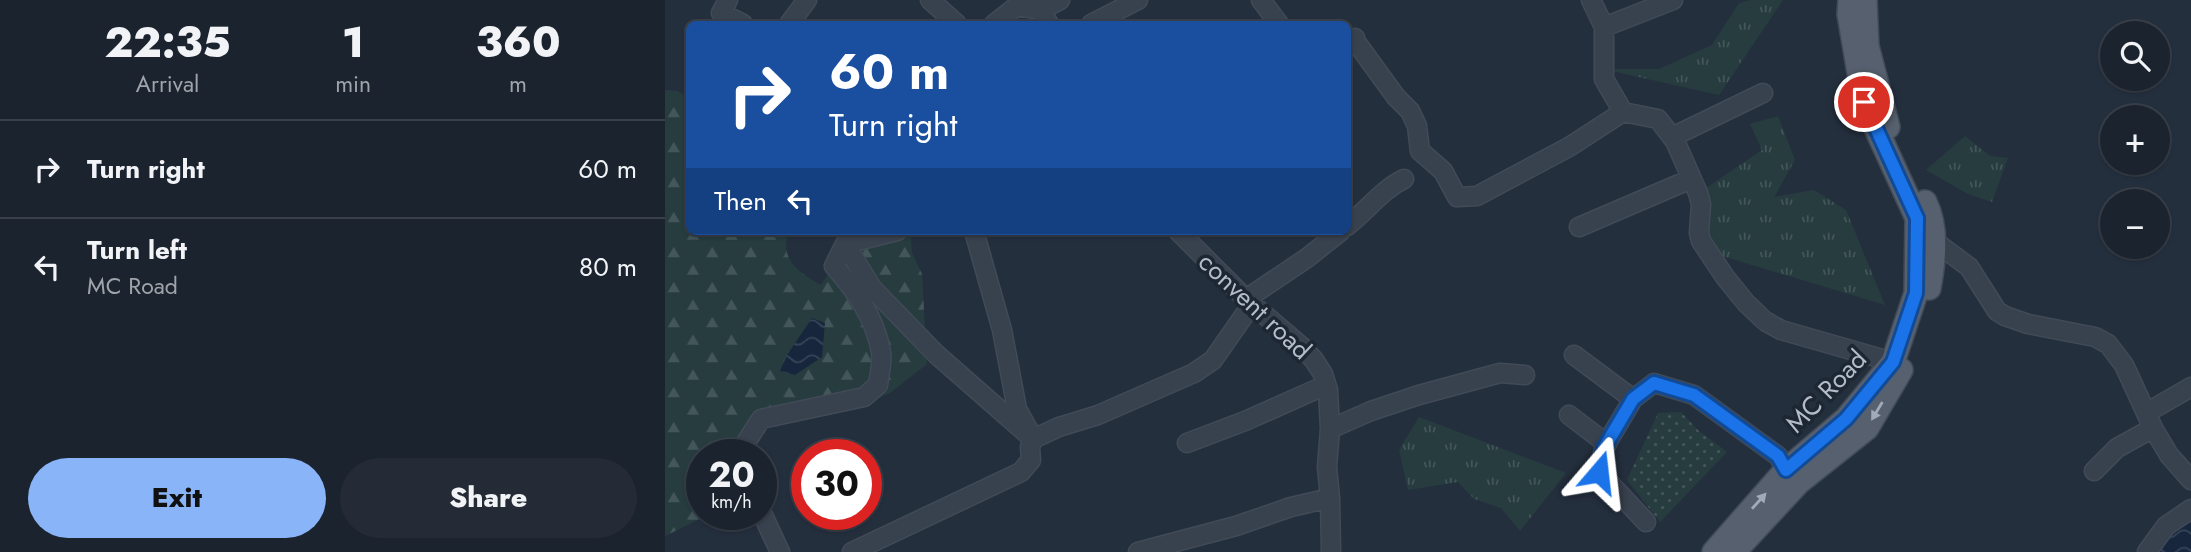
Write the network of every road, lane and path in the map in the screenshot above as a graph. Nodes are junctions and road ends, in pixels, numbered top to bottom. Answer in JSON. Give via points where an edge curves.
{"nodes":[{"id":1,"x":729,"y":0,"type":"edge"},
{"id":2,"x":807,"y":0,"type":"edge"},
{"id":3,"x":930,"y":0,"type":"edge"},
{"id":4,"x":1060,"y":0,"type":"edge"},
{"id":5,"x":1138,"y":0,"type":"edge"},
{"id":6,"x":1261,"y":0,"type":"edge"},
{"id":7,"x":1591,"y":0,"type":"edge"},
{"id":8,"x":1673,"y":0,"type":"edge"},
{"id":9,"x":1850,"y":0,"type":"edge"},
{"id":10,"x":1865,"y":0,"type":"edge"},
{"id":11,"x":1001,"y":13,"type":"edge"},
{"id":12,"x":1045,"y":17,"type":"edge"},
{"id":13,"x":737,"y":21,"type":"edge"},
{"id":14,"x":791,"y":21,"type":"edge"},
{"id":15,"x":954,"y":21,"type":"edge"},
{"id":16,"x":1096,"y":21,"type":"edge"},
{"id":17,"x":1277,"y":21,"type":"edge"},
{"id":18,"x":1604,"y":27,"type":"junction"},
{"id":19,"x":1355,"y":38,"type":"dead end"},
{"id":20,"x":1763,"y":93,"type":"dead end"},
{"id":21,"x":1623,"y":113,"type":"junction"},
{"id":22,"x":1672,"y":137,"type":"junction"},
{"id":23,"x":1404,"y":179,"type":"dead end"},
{"id":24,"x":1691,"y":179,"type":"junction"},
{"id":25,"x":1351,"y":223,"type":"edge"},
{"id":26,"x":1579,"y":227,"type":"dead end"},
{"id":27,"x":881,"y":235,"type":"edge"},
{"id":28,"x":975,"y":235,"type":"edge"},
{"id":29,"x":1182,"y":235,"type":"edge"},
{"id":30,"x":1336,"y":235,"type":"edge"},
{"id":31,"x":1934,"y":241,"type":"junction"},
{"id":32,"x":845,"y":244,"type":"junction"},
{"id":33,"x":1249,"y":301,"type":"junction"},
{"id":34,"x":1574,"y":355,"type":"dead end"},
{"id":35,"x":1893,"y":362,"type":"junction"},
{"id":36,"x":1525,"y":375,"type":"dead end"},
{"id":37,"x":1326,"y":385,"type":"junction"},
{"id":38,"x":2191,"y":387,"type":"edge"},
{"id":39,"x":1633,"y":399,"type":"junction"},
{"id":40,"x":1569,"y":415,"type":"dead end"},
{"id":41,"x":2149,"y":421,"type":"junction"},
{"id":42,"x":1330,"y":429,"type":"junction"},
{"id":43,"x":748,"y":439,"type":"edge"},
{"id":44,"x":1033,"y":439,"type":"junction"},
{"id":45,"x":1187,"y":443,"type":"dead end"},
{"id":46,"x":1607,"y":444,"type":"junction"},
{"id":47,"x":1786,"y":470,"type":"junction"},
{"id":48,"x":2094,"y":471,"type":"dead end"},
{"id":49,"x":2191,"y":480,"type":"edge"},
{"id":50,"x":1330,"y":498,"type":"junction"},
{"id":51,"x":2191,"y":509,"type":"edge"},
{"id":52,"x":1646,"y":522,"type":"dead end"},
{"id":53,"x":770,"y":530,"type":"edge"},
{"id":54,"x":780,"y":552,"type":"edge"},
{"id":55,"x":852,"y":552,"type":"edge"},
{"id":56,"x":1138,"y":552,"type":"edge"},
{"id":57,"x":1331,"y":552,"type":"edge"},
{"id":58,"x":1714,"y":552,"type":"edge"},
{"id":59,"x":1734,"y":552,"type":"edge"},
{"id":60,"x":2147,"y":552,"type":"edge"}],
"edges":[{"from":1,"to":13,"type":"street","via":[[721,13]]},
{"from":2,"to":14,"type":"street"},
{"from":3,"to":15,"type":"street"},
{"from":4,"to":12,"type":"street"},
{"from":5,"to":16,"type":"street"},
{"from":6,"to":17,"type":"street"},
{"from":7,"to":18,"type":"street"},
{"from":8,"to":18,"type":"street"},
{"from":9,"to":35,"type":"main road","name":"MC Road","via":[[1864,102],[1917,218],[1916,293]]},
{"from":10,"to":31,"type":"main road","name":"MC Road","via":[[1867,46],[1886,124],[1929,211]]},
{"from":11,"to":12,"type":"street","via":[[1017,6]]},
{"from":18,"to":21,"type":"street","via":[[1604,79]]},
{"from":19,"to":21,"type":"street","via":[[1410,111],[1420,151],[1443,171],[1457,197],[1477,196]]},
{"from":20,"to":22,"type":"street"},
{"from":21,"to":22,"type":"street","via":[[1658,119]]},
{"from":22,"to":24,"type":"street"},
{"from":23,"to":25,"type":"street"},
{"from":24,"to":26,"type":"street"},
{"from":24,"to":35,"type":"street","via":[[1701,204],[1701,241],[1725,277],[1765,321],[1781,330]]},
{"from":27,"to":32,"type":"street"},
{"from":28,"to":44,"type":"street","via":[[1002,330],[1017,409]]},
{"from":29,"to":33,"type":"street","name":"convent road"},
{"from":30,"to":33,"type":"street"},
{"from":31,"to":41,"type":"street","via":[[1969,267],[2005,316],[2108,344],[2124,365]]},
{"from":31,"to":59,"type":"main road","name":"MC Road","one_way":true,"via":[[1930,286],[1902,369],[1867,428],[1800,482]]},
{"from":32,"to":43,"type":"street","via":[[834,266],[853,288],[874,328],[882,354],[878,385],[865,397],[761,419]]},
{"from":32,"to":44,"type":"street","via":[[872,288],[890,307]]},
{"from":33,"to":37,"type":"street","name":"convent road","via":[[1314,360]]},
{"from":33,"to":44,"type":"street","via":[[1213,360],[1194,373]]},
{"from":34,"to":39,"type":"street"},
{"from":35,"to":47,"type":"main road","name":"MC Road","via":[[1846,419]]},
{"from":36,"to":42,"type":"street","via":[[1500,373],[1419,395]]},
{"from":37,"to":42,"type":"street","name":"convent road"},
{"from":37,"to":45,"type":"street"},
{"from":38,"to":41,"type":"street"},
{"from":39,"to":46,"type":"street"},
{"from":39,"to":47,"type":"street","via":[[1654,383],[1694,395],[1778,456]]},
{"from":40,"to":46,"type":"street"},
{"from":41,"to":48,"type":"street"},
{"from":41,"to":49,"type":"street"},
{"from":42,"to":50,"type":"street","name":"convent road"},
{"from":44,"to":55,"type":"street","via":[[1031,460],[1021,472]]},
{"from":46,"to":52,"type":"street","via":[[1599,472]]},
{"from":58,"to":47,"type":"main road","name":"MC Road","one_way":true},
{"from":50,"to":56,"type":"street"},
{"from":50,"to":57,"type":"street","name":"convent road"},
{"from":51,"to":60,"type":"street","via":[[2166,526]]},
{"from":53,"to":54,"type":"street"}]}
